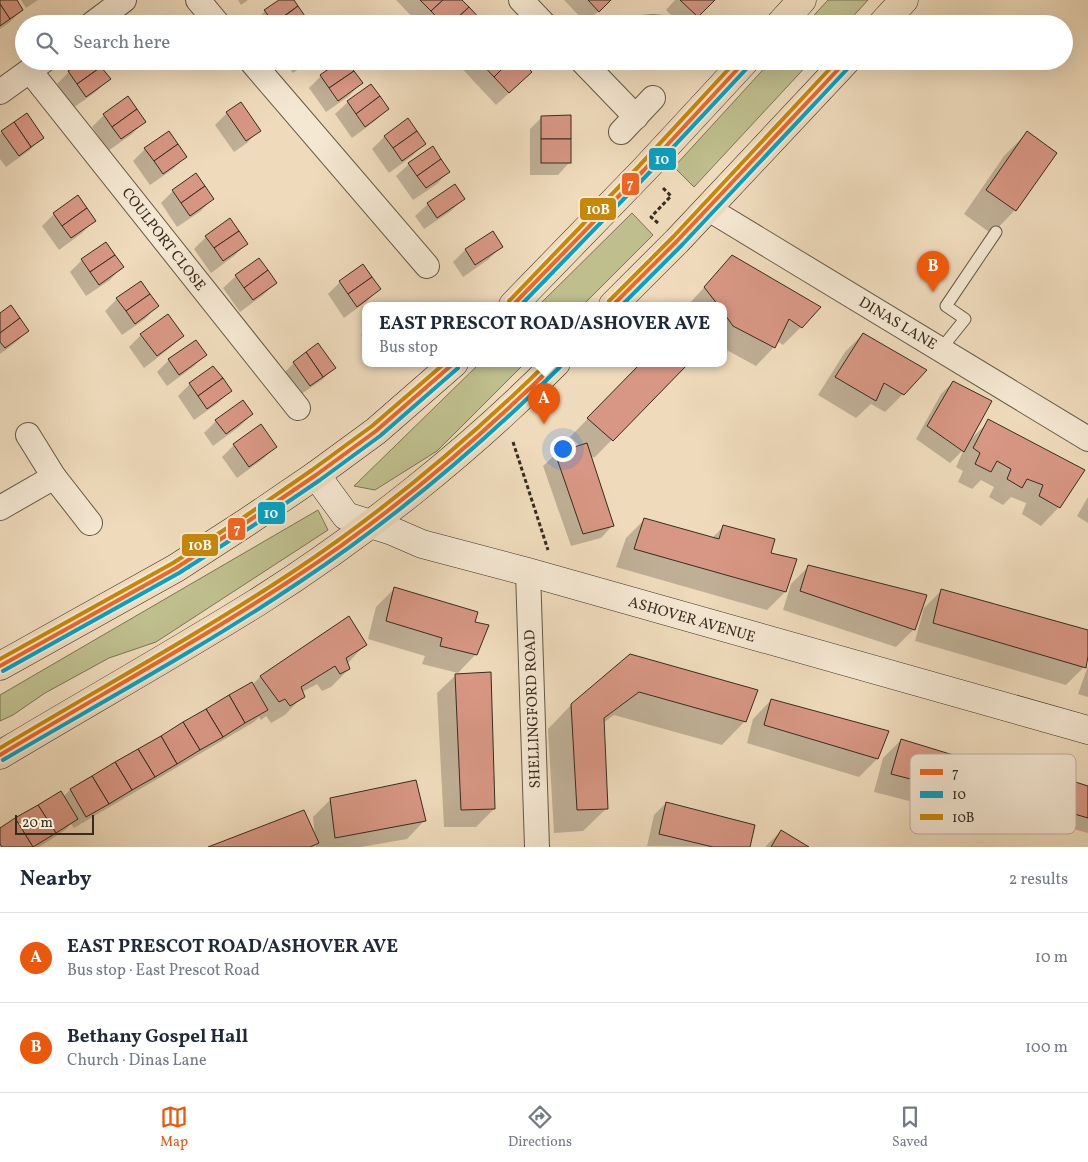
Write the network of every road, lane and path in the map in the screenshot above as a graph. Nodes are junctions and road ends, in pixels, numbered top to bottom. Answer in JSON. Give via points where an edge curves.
{"nodes":[{"id":1,"x":124,"y":0,"type":"edge"},
{"id":2,"x":198,"y":0,"type":"edge"},
{"id":3,"x":521,"y":0,"type":"edge"},
{"id":4,"x":802,"y":0,"type":"edge"},
{"id":5,"x":904,"y":0,"type":"edge"},
{"id":6,"x":104,"y":15,"type":"edge"},
{"id":7,"x":210,"y":15,"type":"edge"},
{"id":8,"x":535,"y":15,"type":"edge"},
{"id":9,"x":788,"y":15,"type":"edge"},
{"id":10,"x":890,"y":15,"type":"edge"},
{"id":11,"x":31,"y":70,"type":"edge"},
{"id":12,"x":40,"y":70,"type":"edge"},
{"id":13,"x":259,"y":70,"type":"edge"},
{"id":14,"x":589,"y":70,"type":"edge"},
{"id":15,"x":736,"y":70,"type":"edge"},
{"id":16,"x":837,"y":70,"type":"edge"},
{"id":17,"x":0,"y":92,"type":"edge"},
{"id":18,"x":653,"y":98,"type":"dead end"},
{"id":19,"x":658,"y":183,"type":"dead end"},
{"id":20,"x":707,"y":208,"type":"junction"},
{"id":21,"x":662,"y":227,"type":"dead end"},
{"id":22,"x":996,"y":232,"type":"dead end"},
{"id":23,"x":427,"y":266,"type":"dead end"},
{"id":24,"x":516,"y":302,"type":"edge"},
{"id":25,"x":616,"y":302,"type":"edge"},
{"id":26,"x":941,"y":349,"type":"junction"},
{"id":27,"x":449,"y":367,"type":"edge"},
{"id":28,"x":552,"y":367,"type":"edge"},
{"id":29,"x":298,"y":408,"type":"dead end"},
{"id":30,"x":503,"y":413,"type":"junction"},
{"id":31,"x":28,"y":435,"type":"dead end"},
{"id":32,"x":1088,"y":439,"type":"edge"},
{"id":33,"x":316,"y":475,"type":"junction"},
{"id":34,"x":54,"y":476,"type":"junction"},
{"id":35,"x":0,"y":508,"type":"edge"},
{"id":36,"x":90,"y":523,"type":"dead end"},
{"id":37,"x":370,"y":523,"type":"junction"},
{"id":38,"x":528,"y":572,"type":"junction"},
{"id":39,"x":558,"y":581,"type":"junction"},
{"id":40,"x":0,"y":666,"type":"edge"},
{"id":41,"x":1088,"y":730,"type":"edge"},
{"id":42,"x":0,"y":755,"type":"edge"},
{"id":43,"x":537,"y":847,"type":"edge"}],
"edges":[{"from":1,"to":6,"type":"street"},
{"from":2,"to":7,"type":"street"},
{"from":3,"to":8,"type":"street"},
{"from":4,"to":9,"type":"highway"},
{"from":5,"to":10,"type":"highway"},
{"from":11,"to":17,"type":"street","name":"COULPORT CLOSE"},
{"from":12,"to":29,"type":"street","name":"COULPORT CLOSE"},
{"from":13,"to":23,"type":"street"},
{"from":14,"to":18,"type":"street","via":[[628,124]]},
{"from":15,"to":24,"type":"highway"},
{"from":16,"to":20,"type":"highway"},
{"from":19,"to":21,"type":"path","via":[[671,196],[651,217]]},
{"from":20,"to":25,"type":"highway"},
{"from":20,"to":26,"type":"street","name":"DINAS LANE"},
{"from":22,"to":26,"type":"lane","via":[[946,306],[964,318]]},
{"from":26,"to":32,"type":"street","name":"DINAS LANE"},
{"from":27,"to":33,"type":"highway","via":[[376,431]]},
{"from":28,"to":30,"type":"highway"},
{"from":30,"to":37,"type":"highway"},
{"from":30,"to":39,"type":"path"},
{"from":31,"to":34,"type":"street"},
{"from":33,"to":37,"type":"street","name":"ASHOVER AVENUE","via":[[346,516]]},
{"from":33,"to":40,"type":"highway","via":[[176,568]]},
{"from":34,"to":35,"type":"street"},
{"from":34,"to":36,"type":"street"},
{"from":37,"to":38,"type":"street","name":"ASHOVER AVENUE","via":[[422,544]]},
{"from":37,"to":42,"type":"highway","via":[[256,602]]},
{"from":38,"to":39,"type":"street","name":"ASHOVER AVENUE"},
{"from":38,"to":43,"type":"street","name":"SHELLINGFORD ROAD"},
{"from":39,"to":41,"type":"street","name":"ASHOVER AVENUE"}]}
